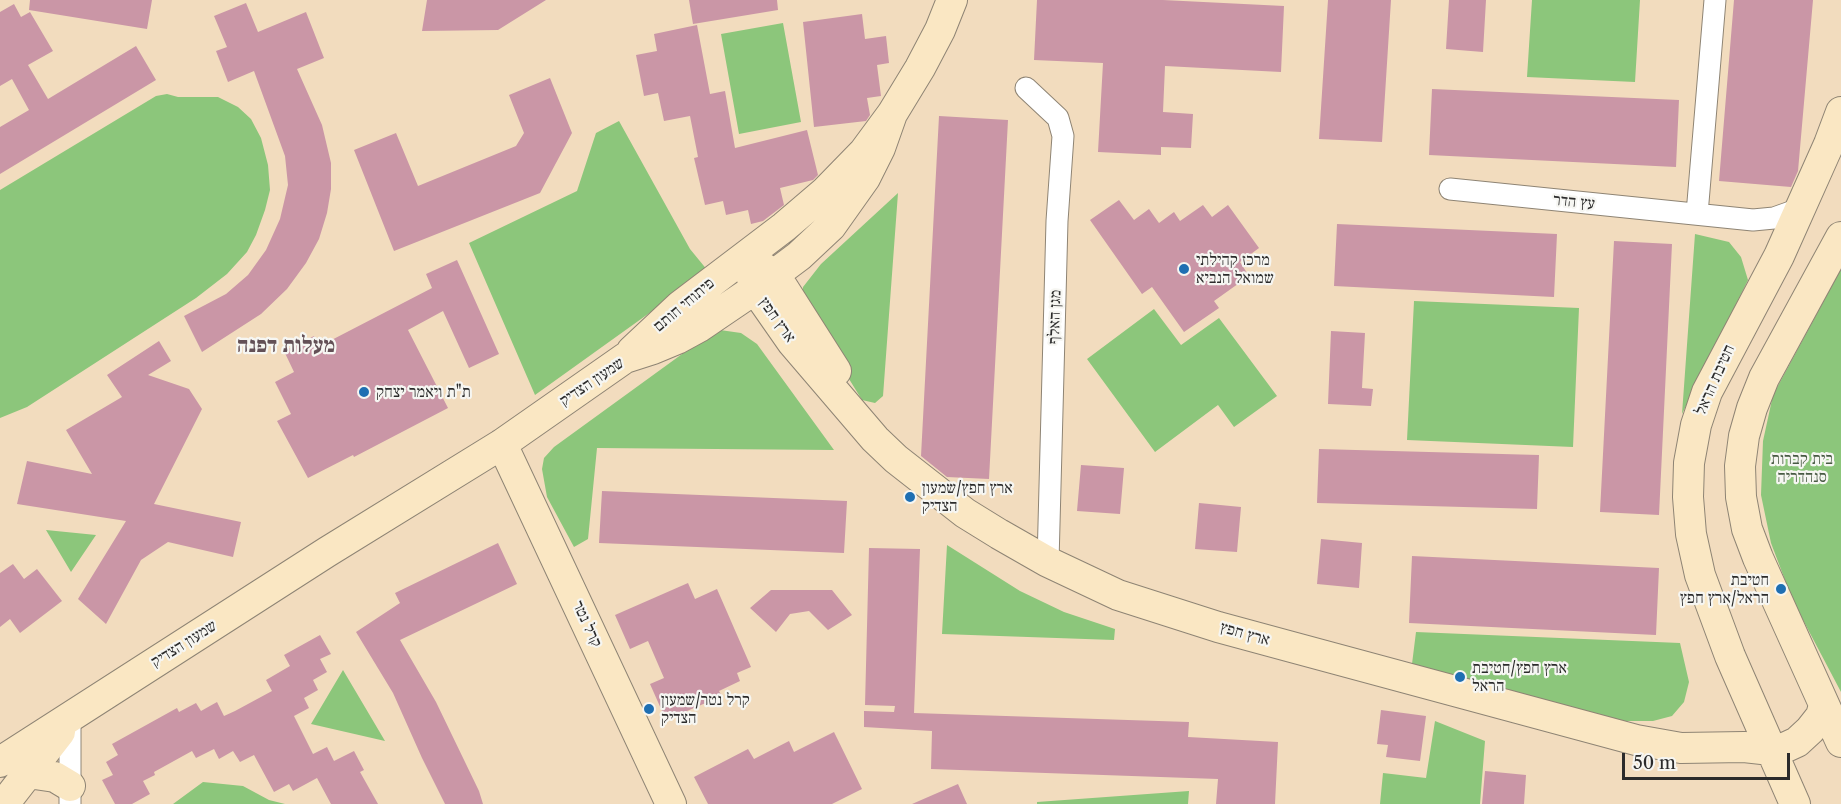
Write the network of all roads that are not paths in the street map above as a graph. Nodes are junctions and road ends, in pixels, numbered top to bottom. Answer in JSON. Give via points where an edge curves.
{"nodes":[{"id":1,"x":952,"y":0,"type":"edge"},
{"id":2,"x":1714,"y":0,"type":"edge"},
{"id":3,"x":1026,"y":88,"type":"dead end"},
{"id":4,"x":1841,"y":112,"type":"edge"},
{"id":5,"x":892,"y":114,"type":"junction"},
{"id":6,"x":1450,"y":189,"type":"dead end"},
{"id":7,"x":1802,"y":208,"type":"junction"},
{"id":8,"x":1697,"y":214,"type":"junction"},
{"id":9,"x":1753,"y":220,"type":"junction"},
{"id":10,"x":1841,"y":237,"type":"edge"},
{"id":11,"x":746,"y":256,"type":"junction"},
{"id":12,"x":1779,"y":256,"type":"junction"},
{"id":13,"x":765,"y":282,"type":"junction"},
{"id":14,"x":625,"y":358,"type":"junction"},
{"id":15,"x":502,"y":444,"type":"junction"},
{"id":16,"x":1048,"y":562,"type":"junction"},
{"id":17,"x":1824,"y":705,"type":"junction"},
{"id":18,"x":70,"y":718,"type":"junction"},
{"id":19,"x":1804,"y":737,"type":"junction"},
{"id":20,"x":1767,"y":741,"type":"junction"},
{"id":21,"x":1841,"y":743,"type":"edge"},
{"id":22,"x":0,"y":762,"type":"edge"},
{"id":23,"x":28,"y":773,"type":"junction"},
{"id":24,"x":70,"y":795,"type":"edge"},
{"id":25,"x":4,"y":804,"type":"edge"},
{"id":26,"x":671,"y":804,"type":"edge"},
{"id":27,"x":1795,"y":804,"type":"edge"}],
"edges":[{"from":1,"to":5,"type":"street","via":[[940,30]]},
{"from":2,"to":8,"type":"street"},
{"from":3,"to":16,"type":"street","name":"מגן האלף","via":[[1058,118],[1063,136],[1057,221]]},
{"from":4,"to":7,"type":"street","name":"חטיבת הראל"},
{"from":5,"to":11,"type":"street","via":[[864,152],[825,192]]},
{"from":5,"to":13,"type":"street","name":"שמעון הצדיק","via":[[880,148],[848,204],[831,226]]},
{"from":6,"to":8,"type":"street","name":"עץ הדר"},
{"from":7,"to":9,"type":"street","name":"עץ הדר"},
{"from":7,"to":12,"type":"street","name":"חטיבת הראל"},
{"from":8,"to":9,"type":"street","name":"עץ הדר"},
{"from":9,"to":12,"type":"street","via":[[1766,232]]},
{"from":10,"to":17,"type":"street","via":[[1764,378],[1744,436],[1740,466],[1747,529]]},
{"from":11,"to":13,"type":"street","name":"ארץ חפץ"},
{"from":11,"to":14,"type":"street","name":"פיתוחי חותם","via":[[680,306]]},
{"from":12,"to":20,"type":"street","name":"חטיבת הראל","via":[[1707,392],[1689,463],[1688,496],[1700,575]]},
{"from":13,"to":14,"type":"street","name":"שמעון הצדיק","via":[[677,339]]},
{"from":13,"to":16,"type":"street","name":"ארץ חפץ","via":[[834,368],[875,439],[965,513]]},
{"from":14,"to":15,"type":"street","name":"שמעון הצדיק"},
{"from":15,"to":18,"type":"street","name":"שמעון הצדיק"},
{"from":15,"to":26,"type":"street","name":"קרל נטר"},
{"from":16,"to":20,"type":"street","name":"ארץ חפץ","via":[[1118,595],[1218,627],[1636,740],[1700,749],[1744,747]]},
{"from":17,"to":19,"type":"street","via":[[1816,724]]},
{"from":17,"to":21,"type":"street"},
{"from":18,"to":22,"type":"street","name":"שמעון הצדיק"},
{"from":18,"to":23,"type":"street","name":"שמעון הצדיק"},
{"from":18,"to":24,"type":"street"},
{"from":19,"to":20,"type":"street","name":"ארץ חפץ","via":[[1790,746]]},
{"from":19,"to":21,"type":"street"},
{"from":20,"to":27,"type":"street","name":"חטיבת הראל"},
{"from":23,"to":24,"type":"street","via":[[55,777]]},
{"from":23,"to":25,"type":"street","name":"שמעון הצדיק"}]}
